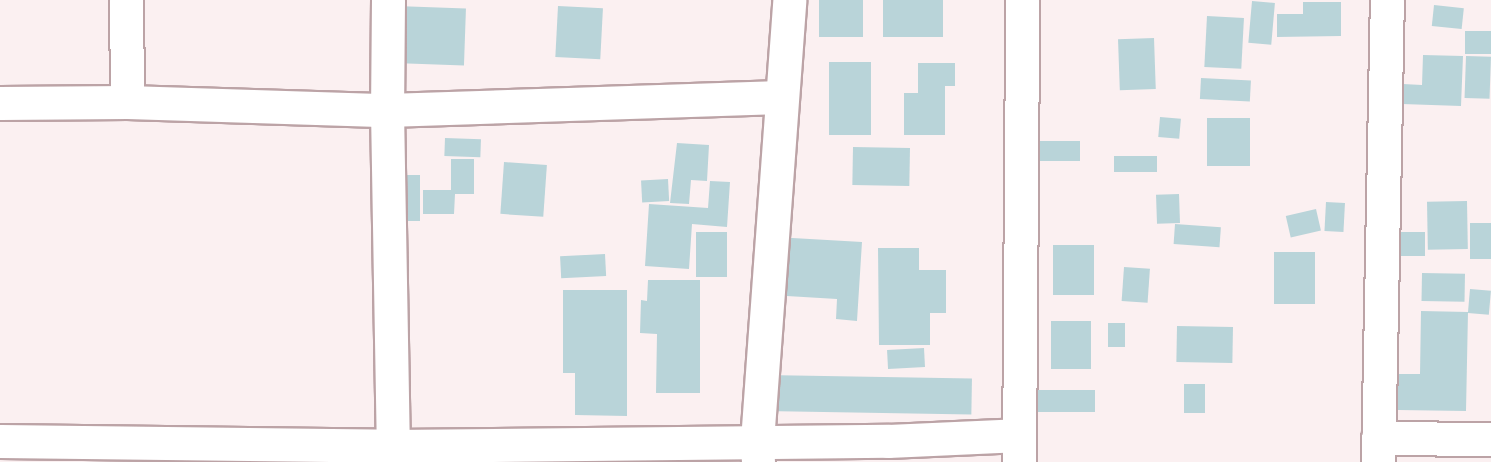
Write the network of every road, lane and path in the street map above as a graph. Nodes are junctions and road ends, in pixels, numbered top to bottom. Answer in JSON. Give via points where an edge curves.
{"nodes":[{"id":1,"x":126,"y":0,"type":"edge"},
{"id":2,"x":388,"y":0,"type":"edge"},
{"id":3,"x":789,"y":0,"type":"edge"},
{"id":4,"x":1022,"y":0,"type":"edge"},
{"id":5,"x":1387,"y":0,"type":"edge"},
{"id":6,"x":781,"y":97,"type":"junction"},
{"id":7,"x":127,"y":102,"type":"junction"},
{"id":8,"x":0,"y":104,"type":"edge"},
{"id":9,"x":387,"y":110,"type":"junction"},
{"id":10,"x":1491,"y":439,"type":"edge"},
{"id":11,"x":0,"y":441,"type":"edge"},
{"id":12,"x":1019,"y":448,"type":"edge"},
{"id":13,"x":1378,"y":450,"type":"edge"},
{"id":14,"x":758,"y":452,"type":"edge"},
{"id":15,"x":391,"y":454,"type":"edge"}],
"edges":[{"from":1,"to":7,"type":"street"},
{"from":2,"to":9,"type":"street"},
{"from":3,"to":6,"type":"street"},
{"from":4,"to":12,"type":"street"},
{"from":5,"to":13,"type":"street"},
{"from":6,"to":9,"type":"street"},
{"from":6,"to":14,"type":"street"},
{"from":7,"to":8,"type":"street"},
{"from":7,"to":9,"type":"street"},
{"from":9,"to":15,"type":"street"},
{"from":10,"to":13,"type":"street"},
{"from":11,"to":15,"type":"street"},
{"from":12,"to":14,"type":"street","via":[[888,441]]},
{"from":14,"to":15,"type":"street"}]}
